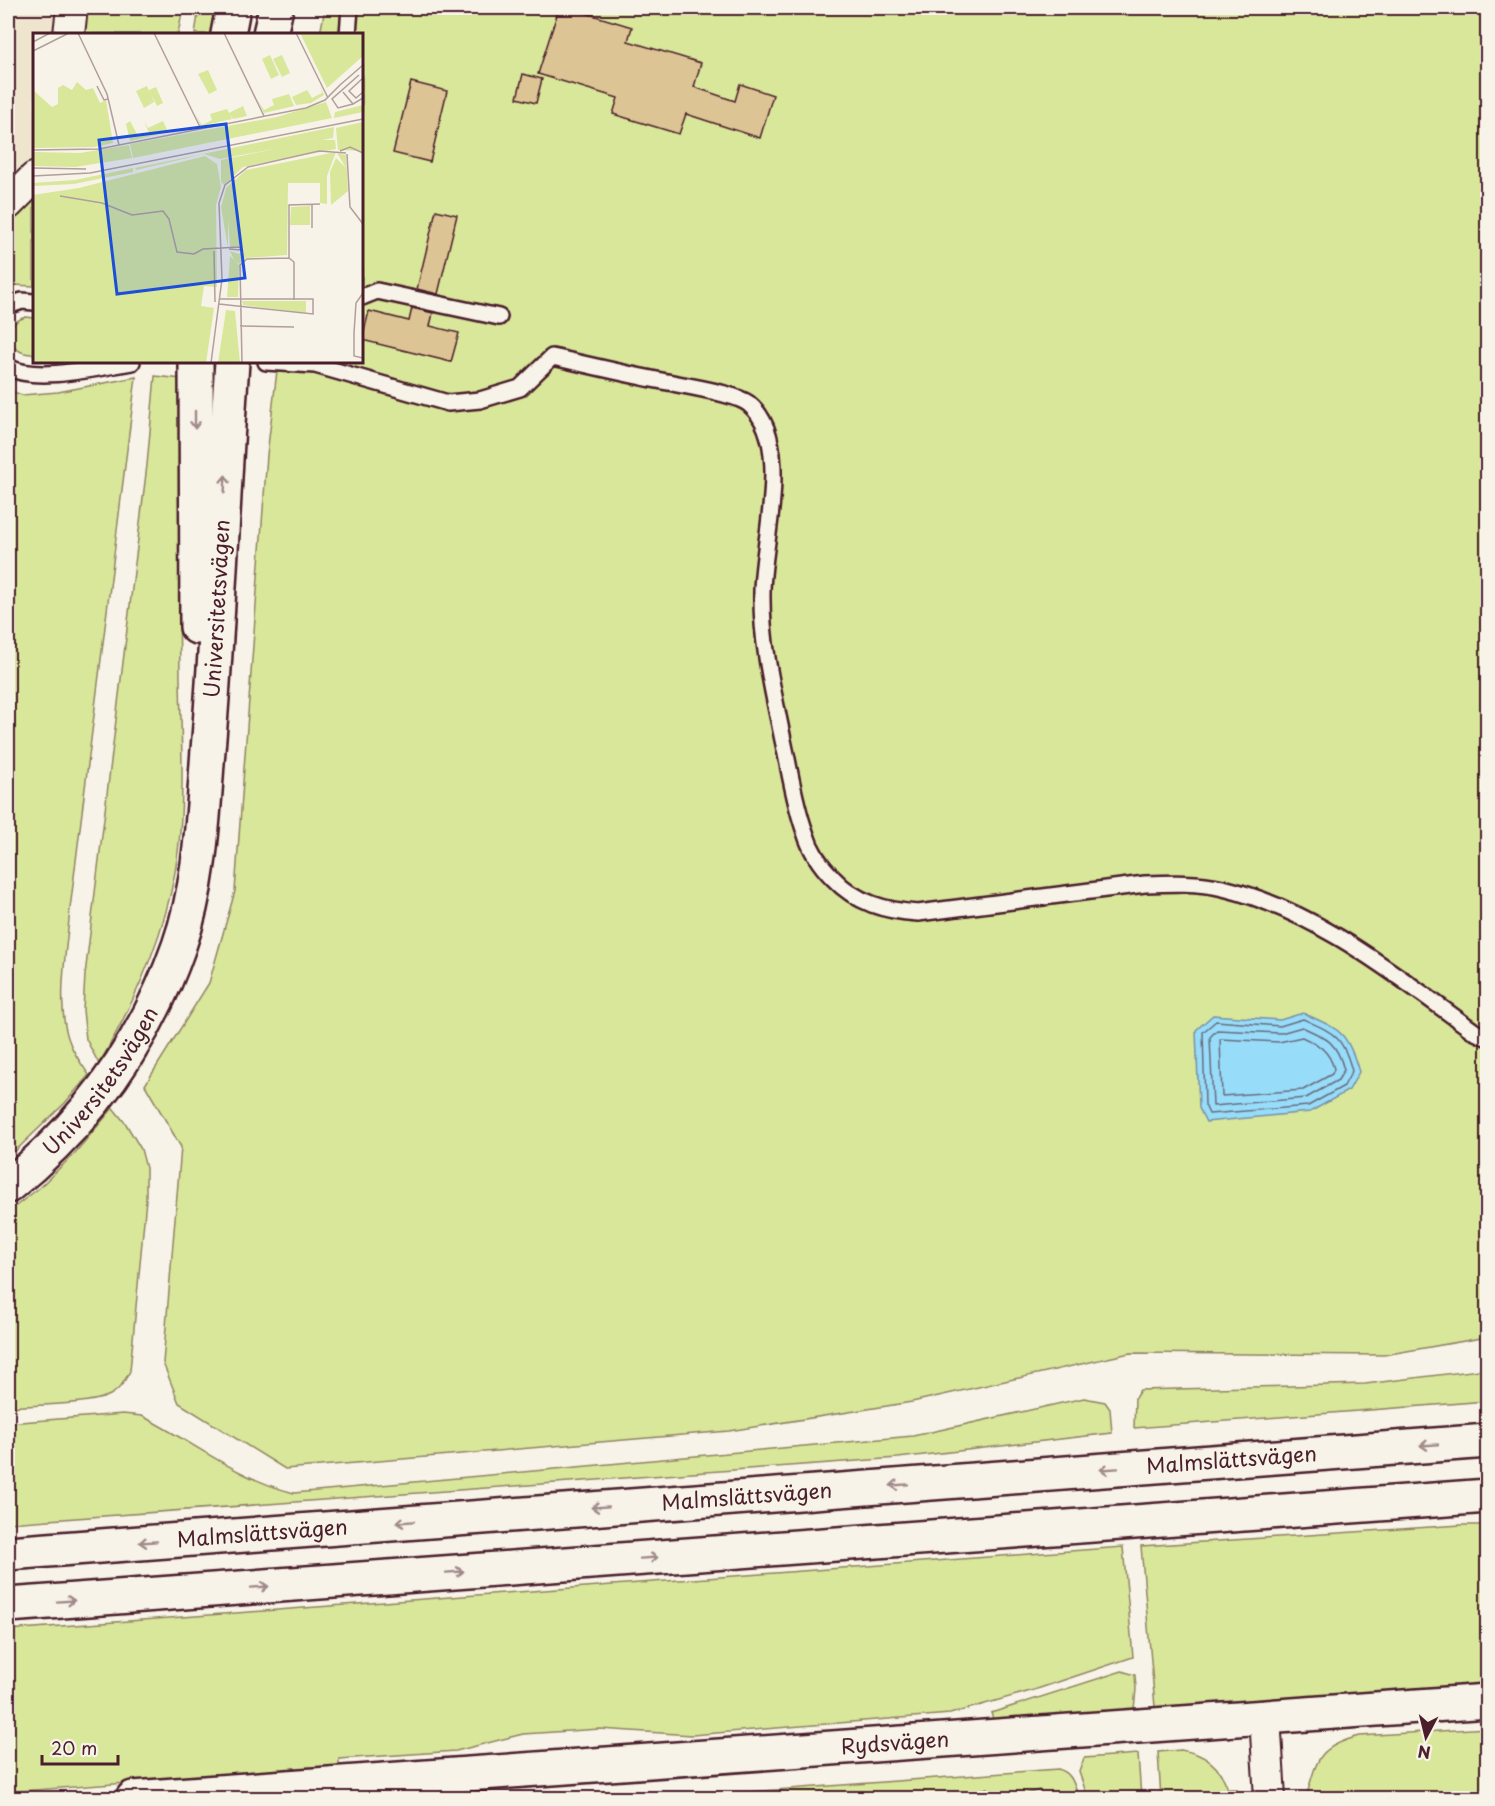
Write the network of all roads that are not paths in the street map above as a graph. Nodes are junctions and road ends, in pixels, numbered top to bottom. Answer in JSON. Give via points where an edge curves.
{"nodes":[{"id":1,"x":72,"y":8,"type":"edge"},
{"id":2,"x":233,"y":8,"type":"edge"},
{"id":3,"x":276,"y":8,"type":"edge"},
{"id":4,"x":350,"y":8,"type":"edge"},
{"id":5,"x":69,"y":33,"type":"edge"},
{"id":6,"x":228,"y":33,"type":"edge"},
{"id":7,"x":270,"y":33,"type":"edge"},
{"id":8,"x":348,"y":33,"type":"edge"},
{"id":9,"x":33,"y":179,"type":"edge"},
{"id":10,"x":8,"y":204,"type":"edge"},
{"id":11,"x":363,"y":297,"type":"edge"},
{"id":12,"x":33,"y":302,"type":"edge"},
{"id":13,"x":8,"y":306,"type":"edge"},
{"id":14,"x":499,"y":317,"type":"dead end"},
{"id":15,"x":125,"y":363,"type":"edge"},
{"id":16,"x":196,"y":363,"type":"edge"},
{"id":17,"x":232,"y":363,"type":"edge"},
{"id":18,"x":316,"y":363,"type":"edge"},
{"id":19,"x":8,"y":367,"type":"edge"},
{"id":20,"x":199,"y":856,"type":"junction"},
{"id":21,"x":1488,"y":1038,"type":"edge"},
{"id":22,"x":8,"y":1186,"type":"edge"},
{"id":23,"x":1488,"y":1440,"type":"edge"},
{"id":24,"x":1488,"y":1496,"type":"edge"},
{"id":25,"x":8,"y":1552,"type":"edge"},
{"id":26,"x":8,"y":1605,"type":"edge"},
{"id":27,"x":1488,"y":1701,"type":"edge"},
{"id":28,"x":1265,"y":1717,"type":"junction"},
{"id":29,"x":303,"y":1793,"type":"edge"},
{"id":30,"x":133,"y":1798,"type":"edge"},
{"id":31,"x":1270,"y":1798,"type":"edge"}],
"edges":[{"from":1,"to":5,"type":"street"},
{"from":2,"to":6,"type":"main road"},
{"from":3,"to":7,"type":"main road"},
{"from":4,"to":8,"type":"lane"},
{"from":9,"to":10,"type":"street"},
{"from":11,"to":14,"type":"lane","via":[[377,291]]},
{"from":12,"to":13,"type":"lane"},
{"from":15,"to":19,"type":"lane","via":[[56,373],[26,374]]},
{"from":16,"to":20,"type":"main road","name":"Universitetsvägen","one_way":true},
{"from":20,"to":17,"type":"main road","name":"Universitetsvägen","one_way":true,"via":[[214,678]]},
{"from":18,"to":21,"type":"lane","via":[[448,403],[480,400],[520,388],[552,357],[714,392],[749,404],[764,423],[773,468],[762,622],[792,785],[805,834],[818,859],[851,894],[895,912],[918,913],[1145,884],[1221,887],[1303,917]]},
{"from":20,"to":22,"type":"main road","name":"Universitetsvägen","via":[[179,946],[150,1014],[115,1073],[77,1122]]},
{"from":23,"to":25,"type":"main road","name":"Malmslättsvägen","one_way":true},
{"from":26,"to":24,"type":"main road","one_way":true},
{"from":27,"to":28,"type":"main road","name":"Rydsvägen"},
{"from":28,"to":29,"type":"main road","name":"Rydsvägen","via":[[737,1754]]},
{"from":28,"to":31,"type":"street"},
{"from":29,"to":30,"type":"main road","name":"Rydsvägen"}]}
